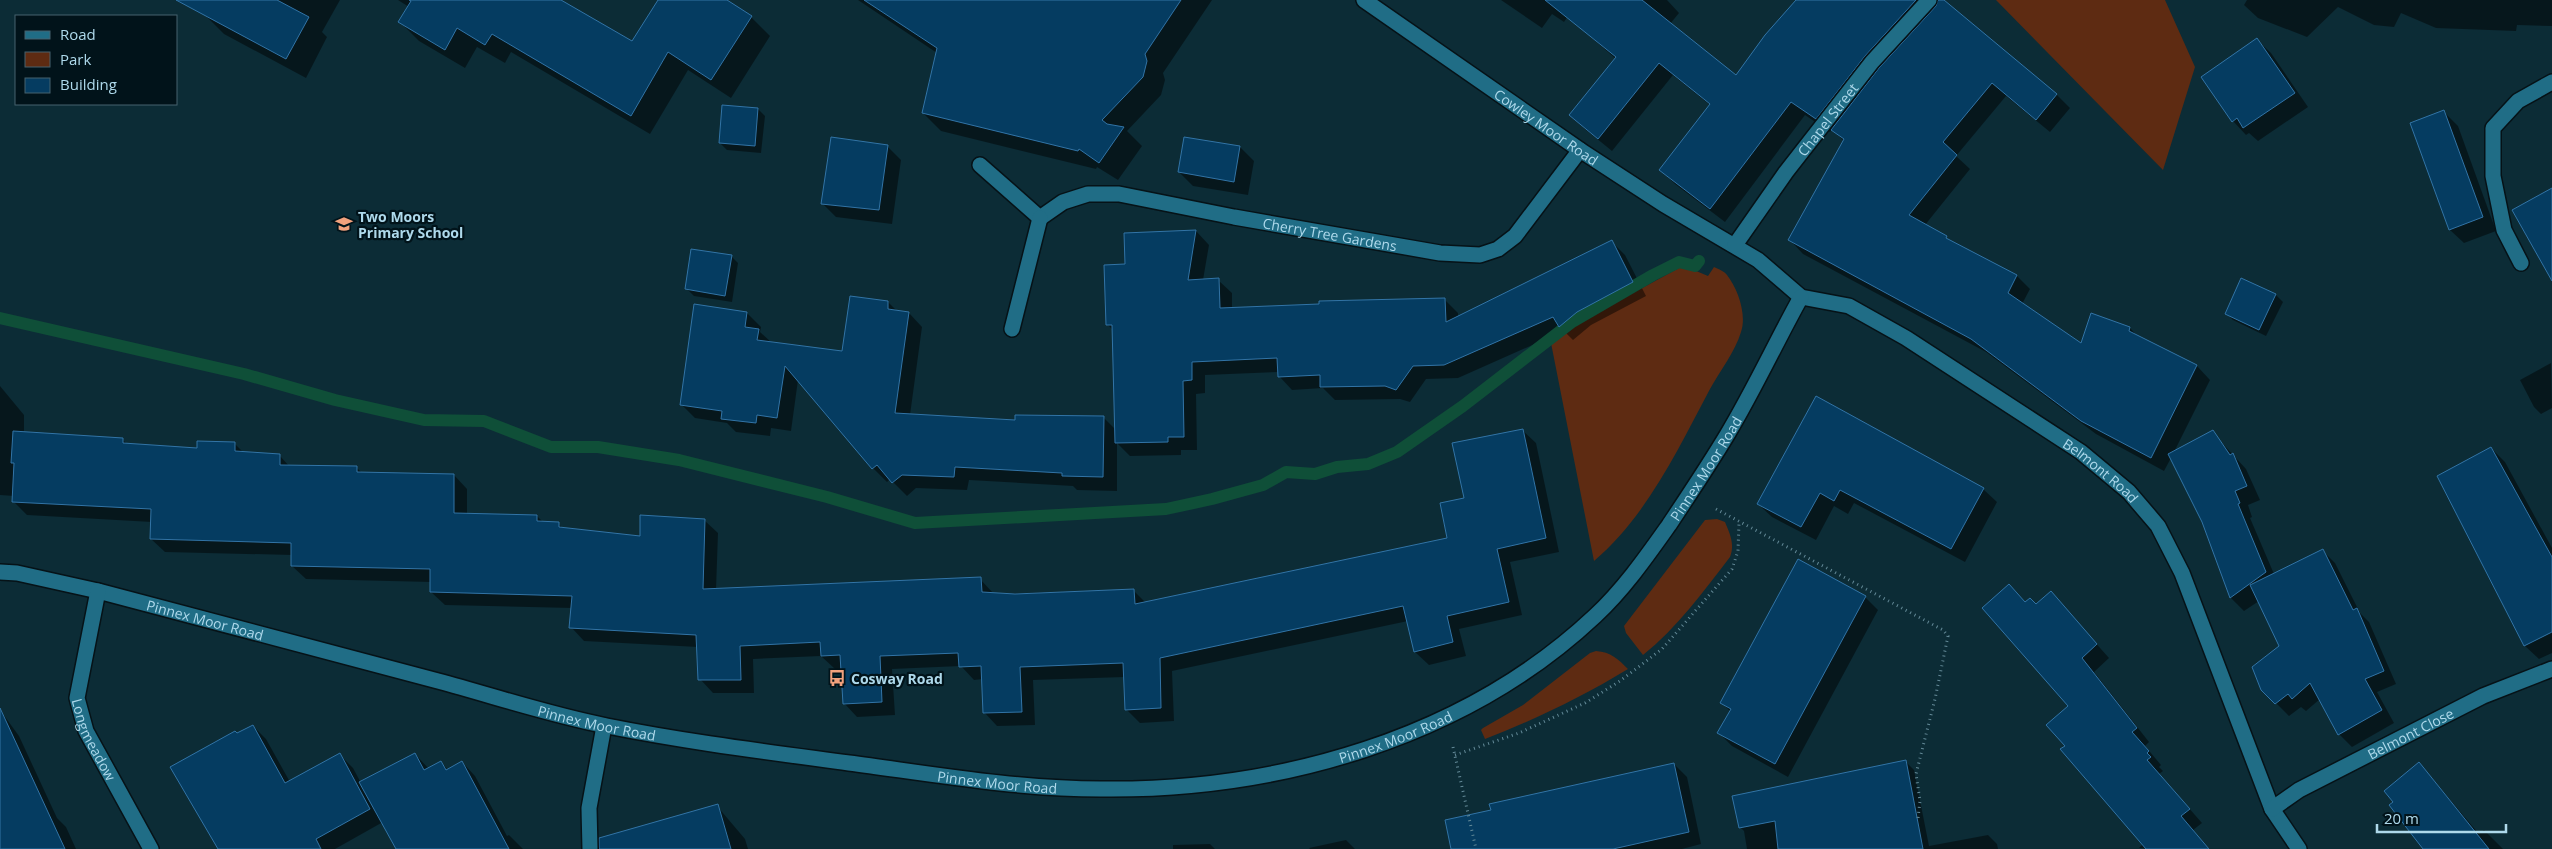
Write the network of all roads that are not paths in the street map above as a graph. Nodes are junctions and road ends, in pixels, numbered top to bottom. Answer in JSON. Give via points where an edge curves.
{"nodes":[{"id":1,"x":1364,"y":0,"type":"edge"},
{"id":2,"x":1928,"y":0,"type":"edge"},
{"id":3,"x":2552,"y":82,"type":"edge"},
{"id":4,"x":1580,"y":150,"type":"junction"},
{"id":5,"x":980,"y":165,"type":"dead end"},
{"id":6,"x":1040,"y":218,"type":"junction"},
{"id":7,"x":1735,"y":245,"type":"junction"},
{"id":8,"x":2521,"y":263,"type":"dead end"},
{"id":9,"x":1801,"y":297,"type":"junction"},
{"id":10,"x":1012,"y":329,"type":"dead end"},
{"id":11,"x":0,"y":572,"type":"edge"},
{"id":12,"x":98,"y":591,"type":"junction"},
{"id":13,"x":2552,"y":668,"type":"edge"},
{"id":14,"x":604,"y":726,"type":"junction"},
{"id":15,"x":2272,"y":809,"type":"junction"},
{"id":16,"x":151,"y":849,"type":"edge"},
{"id":17,"x":590,"y":849,"type":"edge"},
{"id":18,"x":2299,"y":849,"type":"edge"}],
"edges":[{"from":1,"to":4,"type":"street","name":"Cowley Moor Road"},
{"from":2,"to":7,"type":"street","name":"Chapel Street","via":[[1872,62],[1786,172]]},
{"from":3,"to":8,"type":"street","via":[[2518,101],[2493,128],[2493,176],[2504,230]]},
{"from":4,"to":6,"type":"street","name":"Cherry Tree Gardens","via":[[1515,236],[1498,249],[1480,255],[1440,253],[1120,194],[1088,194],[1063,202]]},
{"from":4,"to":7,"type":"street","name":"Cowley Moor Road","via":[[1663,204]]},
{"from":5,"to":6,"type":"street"},
{"from":6,"to":10,"type":"street"},
{"from":7,"to":9,"type":"street","name":"Belmont Road"},
{"from":9,"to":14,"type":"street","name":"Pinnex Moor Road","via":[[1726,436],[1689,494],[1623,587],[1595,616],[1554,649],[1471,706],[1357,751],[1293,770],[1222,782],[1163,788],[1099,789],[1024,785],[914,772]]},
{"from":9,"to":15,"type":"street","name":"Belmont Road","via":[[1848,306],[1906,338],[2081,452],[2129,492],[2158,526],[2182,573]]},
{"from":11,"to":12,"type":"street","name":"Pinnex Moor Road"},
{"from":12,"to":14,"type":"street","name":"Pinnex Moor Road"},
{"from":12,"to":16,"type":"street","name":"Longmeadow","via":[[77,698],[86,731]]},
{"from":13,"to":15,"type":"street","name":"Belmont Close","via":[[2475,700],[2299,790]]},
{"from":14,"to":17,"type":"street","via":[[589,808]]},
{"from":15,"to":18,"type":"street","name":"Belmont Road"}]}
